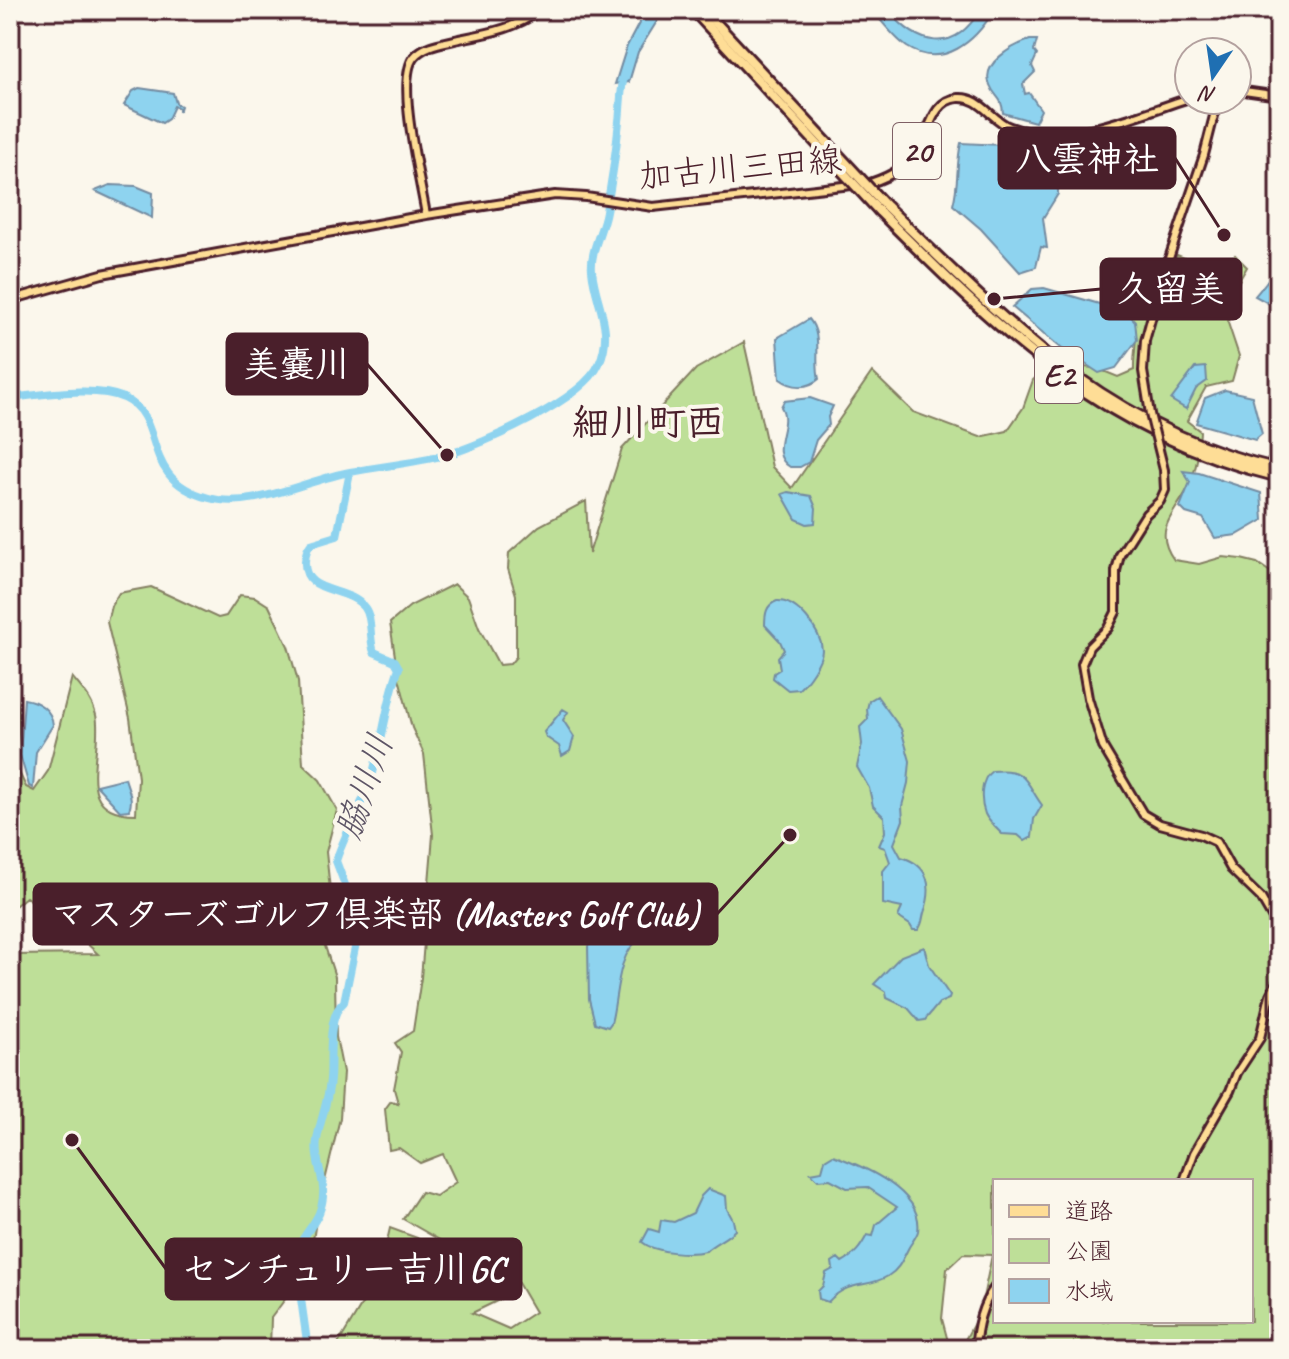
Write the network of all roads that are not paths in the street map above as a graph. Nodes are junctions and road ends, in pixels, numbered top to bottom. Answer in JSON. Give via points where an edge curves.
{"nodes":[{"id":1,"x":540,"y":10,"type":"edge"},
{"id":2,"x":693,"y":10,"type":"edge"},
{"id":3,"x":704,"y":10,"type":"edge"},
{"id":4,"x":1253,"y":92,"type":"edge"},
{"id":5,"x":1279,"y":96,"type":"edge"},
{"id":6,"x":1173,"y":103,"type":"edge"},
{"id":7,"x":1214,"y":116,"type":"edge"},
{"id":8,"x":882,"y":208,"type":"junction"},
{"id":9,"x":426,"y":215,"type":"junction"},
{"id":10,"x":10,"y":300,"type":"edge"},
{"id":11,"x":1279,"y":469,"type":"edge"},
{"id":12,"x":1279,"y":477,"type":"edge"},
{"id":13,"x":1279,"y":929,"type":"edge"},
{"id":14,"x":1279,"y":978,"type":"edge"},
{"id":15,"x":1185,"y":1179,"type":"edge"},
{"id":16,"x":993,"y":1292,"type":"edge"},
{"id":17,"x":975,"y":1349,"type":"edge"}],
"edges":[{"from":1,"to":9,"type":"main road","via":[[508,29],[425,47],[413,58],[405,91]]},
{"from":2,"to":8,"type":"highway","number":"E2","bridge":true},
{"from":3,"to":8,"type":"highway","number":"E2","bridge":true},
{"from":4,"to":5,"type":"main road"},
{"from":6,"to":9,"type":"main road","name":"加古川三田線","number":"20","via":[[1075,134],[1013,128],[981,104],[957,98],[940,106],[919,149],[884,179],[653,207],[555,195]]},
{"from":7,"to":13,"type":"main road","bridge":true,"via":[[1145,341],[1143,371],[1166,482],[1163,496],[1120,555],[1116,612],[1089,647],[1082,676],[1103,747],[1143,814],[1216,842]]},
{"from":8,"to":11,"type":"highway","number":"E2","via":[[1022,336],[1099,393],[1195,443]]},
{"from":8,"to":12,"type":"highway","number":"E2","via":[[1018,344],[1085,394],[1173,441]]},
{"from":9,"to":10,"type":"main road","name":"加古川三田線","number":"20","via":[[102,274]]},
{"from":14,"to":15,"type":"main road","via":[[1260,1038],[1194,1153]]},
{"from":16,"to":17,"type":"main road","via":[[978,1326]]}]}
